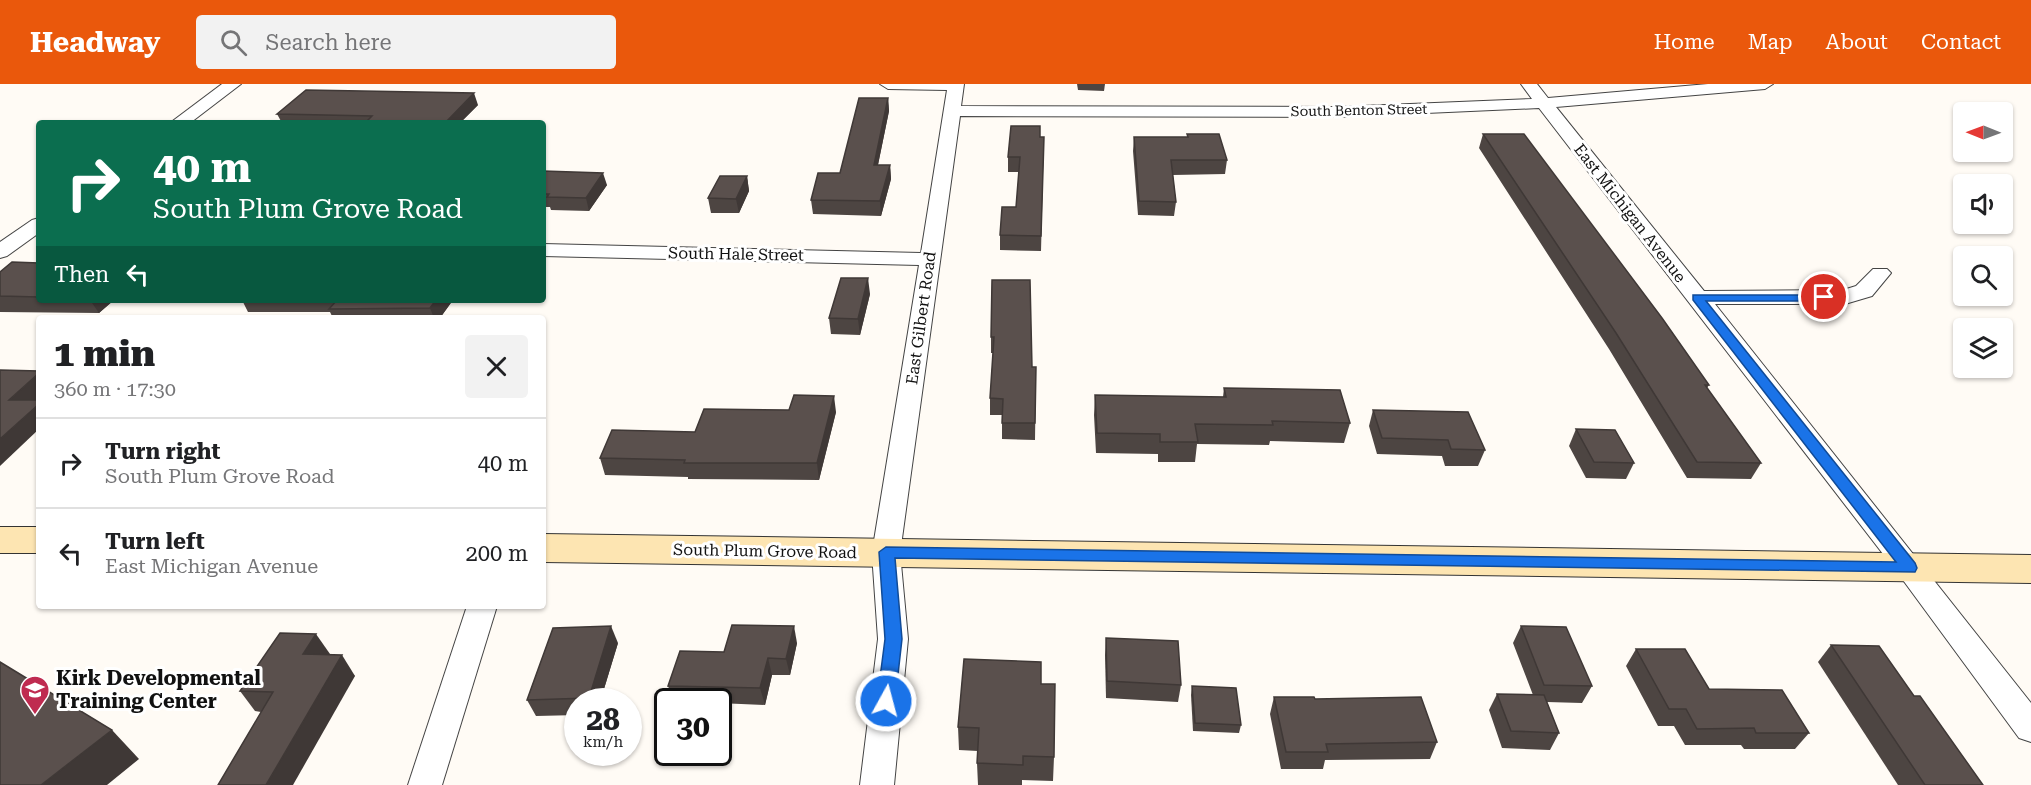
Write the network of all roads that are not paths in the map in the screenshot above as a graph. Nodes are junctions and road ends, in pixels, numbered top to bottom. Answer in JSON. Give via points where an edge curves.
{"nodes":[{"id":1,"x":233,"y":84,"type":"edge"},
{"id":2,"x":888,"y":84,"type":"edge"},
{"id":3,"x":1529,"y":84,"type":"edge"},
{"id":4,"x":1765,"y":84,"type":"edge"},
{"id":5,"x":955,"y":85,"type":"edge"},
{"id":6,"x":1544,"y":103,"type":"junction"},
{"id":7,"x":951,"y":111,"type":"junction"},
{"id":8,"x":183,"y":120,"type":"edge"},
{"id":9,"x":0,"y":237,"type":"edge"},
{"id":10,"x":30,"y":237,"type":"edge"},
{"id":11,"x":546,"y":250,"type":"edge"},
{"id":12,"x":0,"y":252,"type":"edge"},
{"id":13,"x":930,"y":259,"type":"junction"},
{"id":14,"x":1880,"y":273,"type":"dead end"},
{"id":15,"x":1697,"y":298,"type":"junction"},
{"id":16,"x":0,"y":540,"type":"edge"},
{"id":17,"x":36,"y":540,"type":"edge"},
{"id":18,"x":546,"y":548,"type":"edge"},
{"id":19,"x":886,"y":552,"type":"junction"},
{"id":20,"x":1910,"y":568,"type":"junction"},
{"id":21,"x":2031,"y":569,"type":"edge"},
{"id":22,"x":481,"y":609,"type":"edge"},
{"id":23,"x":2031,"y":728,"type":"edge"},
{"id":24,"x":425,"y":785,"type":"edge"},
{"id":25,"x":877,"y":785,"type":"edge"}],
"edges":[{"from":1,"to":8,"type":"street"},
{"from":2,"to":5,"type":"street"},
{"from":3,"to":6,"type":"street","name":"East Michigan Avenue"},
{"from":4,"to":6,"type":"street","name":"South Benton Street"},
{"from":5,"to":7,"type":"street","name":"East Gilbert Road"},
{"from":6,"to":7,"type":"street","name":"South Benton Street","via":[[1337,112]]},
{"from":6,"to":15,"type":"street","name":"East Michigan Avenue"},
{"from":7,"to":13,"type":"street","name":"East Gilbert Road"},
{"from":9,"to":10,"type":"street"},
{"from":10,"to":12,"type":"street"},
{"from":11,"to":13,"type":"street","name":"South Hale Street"},
{"from":13,"to":19,"type":"street","name":"East Gilbert Road"},
{"from":14,"to":15,"type":"street","via":[[1864,291],[1845,297]]},
{"from":15,"to":20,"type":"street","name":"East Michigan Avenue"},
{"from":16,"to":17,"type":"main road"},
{"from":18,"to":19,"type":"main road","name":"South Plum Grove Road"},
{"from":19,"to":20,"type":"main road","name":"South Plum Grove Road"},
{"from":19,"to":25,"type":"street","name":"East Gilbert Road","via":[[893,639]]},
{"from":20,"to":21,"type":"main road","name":"South Plum Grove Road"},
{"from":20,"to":23,"type":"street","name":"East Michigan Avenue"},
{"from":22,"to":24,"type":"street"}]}
